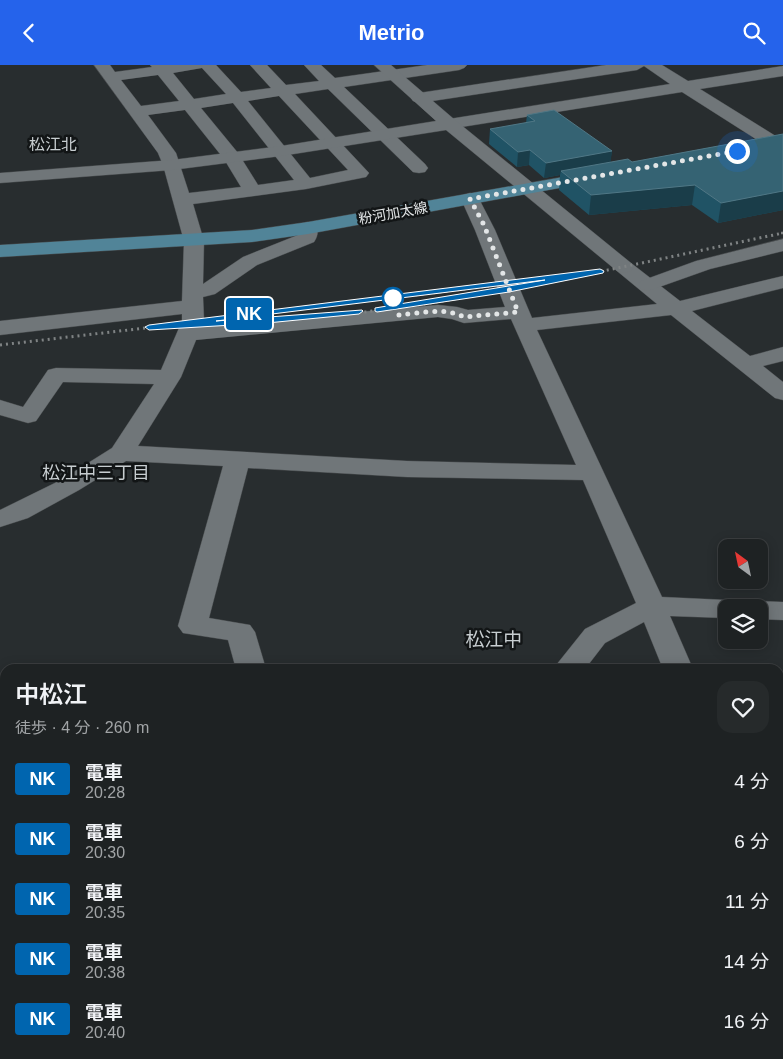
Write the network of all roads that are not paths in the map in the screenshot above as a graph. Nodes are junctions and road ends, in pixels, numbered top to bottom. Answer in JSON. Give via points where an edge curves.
{"nodes":[{"id":1,"x":197,"y":65,"type":"edge"},
{"id":2,"x":207,"y":65,"type":"edge"},
{"id":3,"x":258,"y":65,"type":"edge"},
{"id":4,"x":312,"y":65,"type":"edge"},
{"id":5,"x":459,"y":65,"type":"edge"},
{"id":6,"x":637,"y":65,"type":"edge"},
{"id":7,"x":651,"y":65,"type":"edge"},
{"id":8,"x":160,"y":67,"type":"edge"},
{"id":9,"x":388,"y":70,"type":"edge"},
{"id":10,"x":106,"y":71,"type":"edge"},
{"id":11,"x":783,"y":71,"type":"edge"},
{"id":12,"x":332,"y":84,"type":"junction"},
{"id":13,"x":687,"y":87,"type":"junction"},
{"id":14,"x":284,"y":91,"type":"junction"},
{"id":15,"x":238,"y":98,"type":"junction"},
{"id":16,"x":419,"y":98,"type":"junction"},
{"id":17,"x":190,"y":105,"type":"junction"},
{"id":18,"x":137,"y":112,"type":"junction"},
{"id":19,"x":449,"y":124,"type":"junction"},
{"id":20,"x":385,"y":135,"type":"junction"},
{"id":21,"x":333,"y":143,"type":"junction"},
{"id":22,"x":780,"y":143,"type":"edge"},
{"id":23,"x":747,"y":149,"type":"edge"},
{"id":24,"x":282,"y":151,"type":"junction"},
{"id":25,"x":232,"y":157,"type":"junction"},
{"id":26,"x":172,"y":165,"type":"junction"},
{"id":27,"x":419,"y":169,"type":"dead end"},
{"id":28,"x":611,"y":173,"type":"edge"},
{"id":29,"x":0,"y":178,"type":"edge"},
{"id":30,"x":306,"y":184,"type":"junction"},
{"id":31,"x":526,"y":189,"type":"junction"},
{"id":32,"x":253,"y":191,"type":"junction"},
{"id":33,"x":470,"y":199,"type":"junction"},
{"id":34,"x":182,"y":200,"type":"junction"},
{"id":35,"x":308,"y":228,"type":"junction"},
{"id":36,"x":194,"y":241,"type":"junction"},
{"id":37,"x":783,"y":245,"type":"edge"},
{"id":38,"x":0,"y":251,"type":"edge"},
{"id":39,"x":783,"y":282,"type":"edge"},
{"id":40,"x":648,"y":285,"type":"junction"},
{"id":41,"x":192,"y":299,"type":"junction"},
{"id":42,"x":677,"y":308,"type":"junction"},
{"id":43,"x":521,"y":319,"type":"junction"},
{"id":44,"x":0,"y":328,"type":"edge"},
{"id":45,"x":188,"y":334,"type":"junction"},
{"id":46,"x":783,"y":354,"type":"edge"},
{"id":47,"x":746,"y":364,"type":"junction"},
{"id":48,"x":170,"y":377,"type":"junction"},
{"id":49,"x":783,"y":393,"type":"edge"},
{"id":50,"x":0,"y":407,"type":"edge"},
{"id":51,"x":122,"y":453,"type":"junction"},
{"id":52,"x":237,"y":461,"type":"junction"},
{"id":53,"x":593,"y":473,"type":"junction"},
{"id":54,"x":0,"y":519,"type":"edge"},
{"id":55,"x":652,"y":606,"type":"junction"},
{"id":56,"x":718,"y":609,"type":"edge"},
{"id":57,"x":768,"y":610,"type":"edge"},
{"id":58,"x":783,"y":611,"type":"edge"},
{"id":59,"x":249,"y":664,"type":"edge"},
{"id":60,"x":572,"y":664,"type":"edge"},
{"id":61,"x":676,"y":664,"type":"edge"}],
"edges":[{"from":1,"to":8,"type":"street"},
{"from":2,"to":15,"type":"street"},
{"from":3,"to":14,"type":"street"},
{"from":4,"to":12,"type":"street"},
{"from":5,"to":9,"type":"street"},
{"from":6,"to":16,"type":"street"},
{"from":7,"to":13,"type":"street"},
{"from":8,"to":10,"type":"street"},
{"from":8,"to":17,"type":"street"},
{"from":9,"to":12,"type":"street"},
{"from":9,"to":16,"type":"street"},
{"from":10,"to":18,"type":"street"},
{"from":11,"to":13,"type":"street"},
{"from":12,"to":14,"type":"street"},
{"from":12,"to":20,"type":"street"},
{"from":13,"to":19,"type":"street"},
{"from":13,"to":22,"type":"street"},
{"from":14,"to":15,"type":"street"},
{"from":14,"to":21,"type":"street"},
{"from":15,"to":17,"type":"street"},
{"from":15,"to":24,"type":"street"},
{"from":16,"to":19,"type":"street"},
{"from":17,"to":18,"type":"street"},
{"from":17,"to":25,"type":"street"},
{"from":18,"to":26,"type":"street"},
{"from":19,"to":20,"type":"street"},
{"from":19,"to":31,"type":"street"},
{"from":20,"to":21,"type":"street"},
{"from":20,"to":27,"type":"street"},
{"from":21,"to":24,"type":"street"},
{"from":21,"to":30,"type":"street","via":[[360,173]]},
{"from":22,"to":23,"type":"main road"},
{"from":24,"to":25,"type":"street"},
{"from":24,"to":30,"type":"street"},
{"from":25,"to":26,"type":"street"},
{"from":25,"to":32,"type":"street"},
{"from":26,"to":29,"type":"street"},
{"from":26,"to":34,"type":"street"},
{"from":28,"to":31,"type":"main road","name":"粉河加太線"},
{"from":30,"to":32,"type":"street"},
{"from":31,"to":33,"type":"main road","name":"粉河加太線"},
{"from":31,"to":40,"type":"street"},
{"from":32,"to":34,"type":"street"},
{"from":33,"to":35,"type":"main road","name":"粉河加太線"},
{"from":33,"to":43,"type":"street","via":[[484,225]]},
{"from":34,"to":36,"type":"street"},
{"from":35,"to":36,"type":"main road","name":"粉河加太線"},
{"from":35,"to":41,"type":"street","via":[[308,238],[250,261]]},
{"from":36,"to":38,"type":"main road","name":"粉河加太線"},
{"from":36,"to":41,"type":"street"},
{"from":37,"to":40,"type":"street","via":[[703,265]]},
{"from":39,"to":42,"type":"street"},
{"from":40,"to":42,"type":"street"},
{"from":41,"to":44,"type":"street"},
{"from":41,"to":45,"type":"street","via":[[193,321]]},
{"from":42,"to":43,"type":"street"},
{"from":42,"to":47,"type":"street"},
{"from":43,"to":45,"type":"street","via":[[464,317],[438,311]]},
{"from":43,"to":53,"type":"street"},
{"from":45,"to":48,"type":"street"},
{"from":46,"to":47,"type":"street"},
{"from":47,"to":49,"type":"street"},
{"from":48,"to":50,"type":"street","via":[[56,375],[28,416]]},
{"from":48,"to":51,"type":"street"},
{"from":51,"to":52,"type":"street"},
{"from":51,"to":54,"type":"street","via":[[70,485]]},
{"from":52,"to":53,"type":"street"},
{"from":52,"to":59,"type":"street","via":[[193,626],[240,631]]},
{"from":53,"to":55,"type":"street"},
{"from":55,"to":56,"type":"street"},
{"from":55,"to":60,"type":"street","via":[[595,636]]},
{"from":55,"to":61,"type":"street"},
{"from":57,"to":58,"type":"street"}]}
